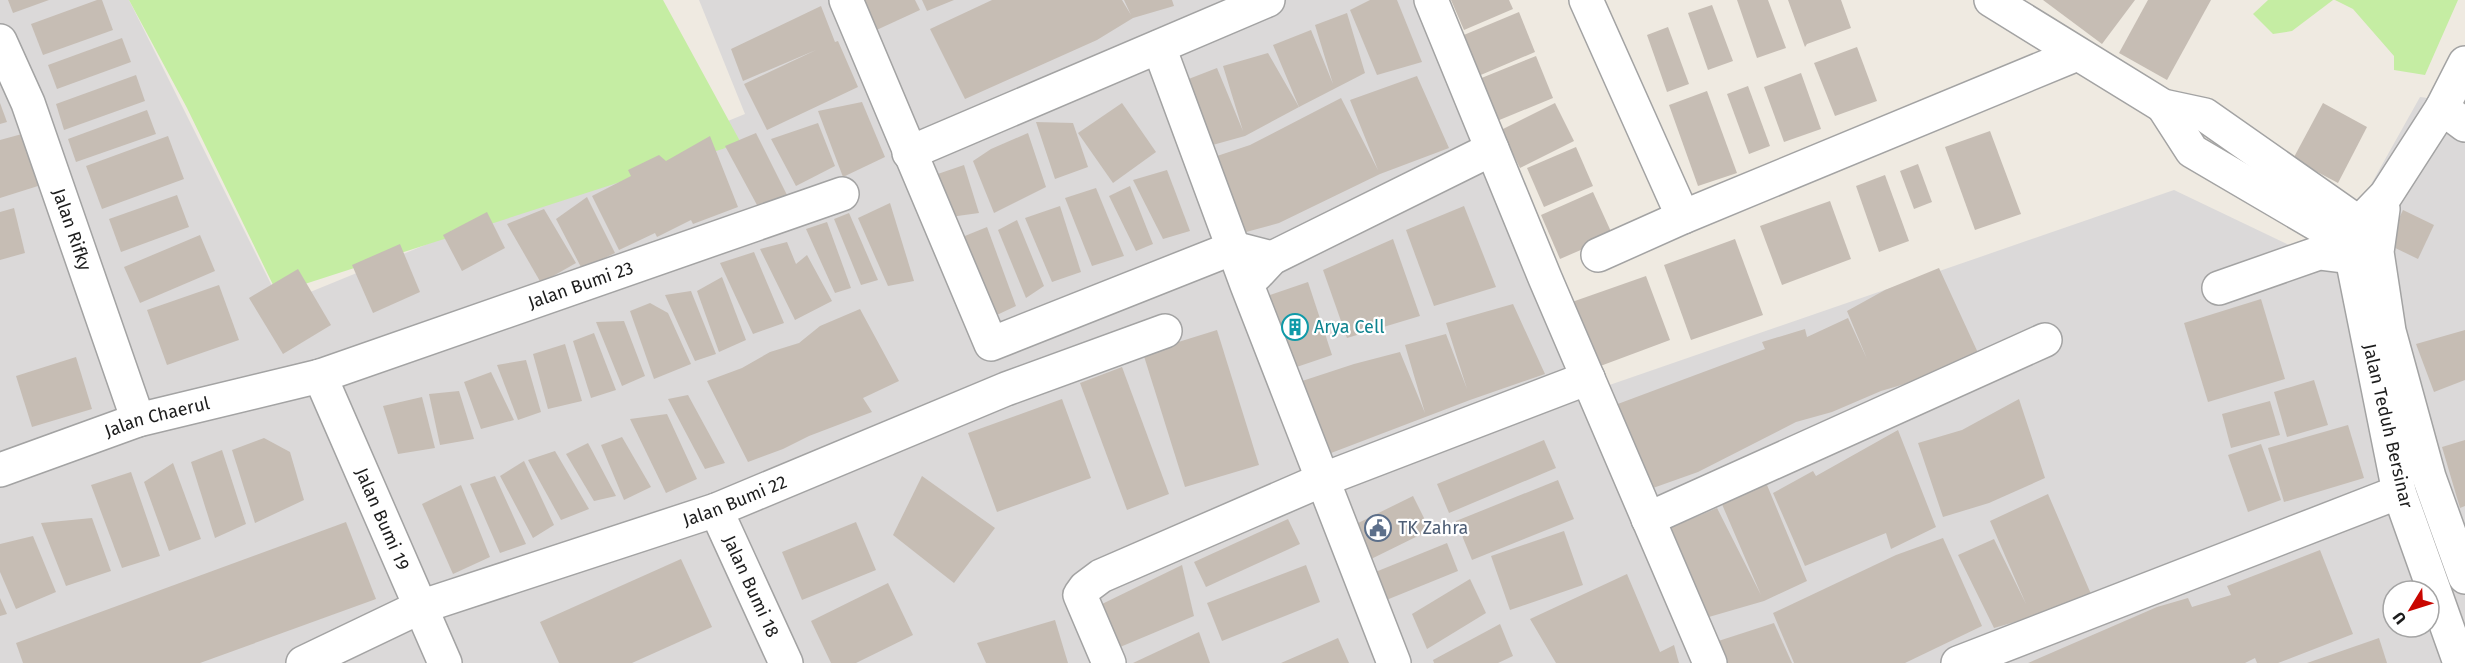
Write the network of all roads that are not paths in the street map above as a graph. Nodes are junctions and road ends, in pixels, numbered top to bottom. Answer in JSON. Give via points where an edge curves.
{"nodes":[{"id":1,"x":846,"y":0,"type":"edge"},
{"id":2,"x":1268,"y":0,"type":"edge"},
{"id":3,"x":1431,"y":0,"type":"edge"},
{"id":4,"x":1991,"y":0,"type":"edge"},
{"id":5,"x":1591,"y":1,"type":"edge"},
{"id":6,"x":0,"y":41,"type":"edge"},
{"id":7,"x":1159,"y":47,"type":"junction"},
{"id":8,"x":2077,"y":54,"type":"junction"},
{"id":9,"x":2465,"y":63,"type":"edge"},
{"id":10,"x":2454,"y":117,"type":"edge"},
{"id":11,"x":1492,"y":149,"type":"junction"},
{"id":12,"x":909,"y":153,"type":"junction"},
{"id":13,"x":842,"y":194,"type":"dead end"},
{"id":14,"x":1683,"y":217,"type":"junction"},
{"id":15,"x":2363,"y":241,"type":"junction"},
{"id":16,"x":1233,"y":248,"type":"junction"},
{"id":17,"x":1598,"y":255,"type":"dead end"},
{"id":18,"x":1272,"y":258,"type":"junction"},
{"id":19,"x":1247,"y":285,"type":"junction"},
{"id":20,"x":2219,"y":288,"type":"dead end"},
{"id":21,"x":1165,"y":331,"type":"dead end"},
{"id":22,"x":2045,"y":340,"type":"dead end"},
{"id":23,"x":320,"y":376,"type":"junction"},
{"id":24,"x":1588,"y":378,"type":"junction"},
{"id":25,"x":138,"y":420,"type":"junction"},
{"id":26,"x":0,"y":470,"type":"edge"},
{"id":27,"x":1322,"y":480,"type":"junction"},
{"id":28,"x":2399,"y":492,"type":"junction"},
{"id":29,"x":716,"y":510,"type":"junction"},
{"id":30,"x":1648,"y":519,"type":"junction"},
{"id":31,"x":2465,"y":577,"type":"edge"},
{"id":32,"x":420,"y":607,"type":"junction"},
{"id":33,"x":303,"y":663,"type":"edge"},
{"id":34,"x":445,"y":663,"type":"edge"},
{"id":35,"x":786,"y":663,"type":"edge"},
{"id":36,"x":1109,"y":663,"type":"edge"},
{"id":37,"x":1394,"y":663,"type":"edge"},
{"id":38,"x":1710,"y":663,"type":"edge"},
{"id":39,"x":1958,"y":663,"type":"edge"},
{"id":40,"x":2460,"y":663,"type":"edge"}],
"edges":[{"from":1,"to":12,"type":"street"},
{"from":2,"to":7,"type":"street"},
{"from":3,"to":11,"type":"street"},
{"from":4,"to":8,"type":"street"},
{"from":5,"to":14,"type":"street"},
{"from":6,"to":25,"type":"street","name":"Jalan Rifky","via":[[28,103]]},
{"from":7,"to":12,"type":"street"},
{"from":7,"to":16,"type":"street"},
{"from":8,"to":14,"type":"street"},
{"from":8,"to":15,"type":"street","via":[[2163,106],[2192,151],[2272,200]]},
{"from":9,"to":10,"type":"street","name":"Jalan Teduh Bersinar"},
{"from":10,"to":15,"type":"street","name":"Jalan Teduh Bersinar","via":[[2386,195]]},
{"from":11,"to":18,"type":"street"},
{"from":11,"to":24,"type":"street"},
{"from":12,"to":16,"type":"street","via":[[990,344]]},
{"from":13,"to":23,"type":"street","name":"Jalan Bumi 23"},
{"from":14,"to":17,"type":"street"},
{"from":15,"to":20,"type":"street"},
{"from":15,"to":28,"type":"street","name":"Jalan Teduh Bersinar"},
{"from":15,"to":31,"type":"street","name":"Jalan Teduh Bersinar","via":[[2429,477]]},
{"from":16,"to":18,"type":"street"},
{"from":16,"to":19,"type":"street"},
{"from":18,"to":19,"type":"street"},
{"from":19,"to":27,"type":"street"},
{"from":21,"to":29,"type":"street","name":"Jalan Bumi 22","via":[[1006,389]]},
{"from":22,"to":30,"type":"street"},
{"from":23,"to":25,"type":"street","name":"Jalan Chaerul"},
{"from":23,"to":32,"type":"street","name":"Jalan Bumi 19"},
{"from":24,"to":27,"type":"street"},
{"from":24,"to":30,"type":"street"},
{"from":25,"to":26,"type":"street","name":"Jalan Chaerul"},
{"from":27,"to":36,"type":"street","via":[[1101,576],[1085,588],[1080,595]]},
{"from":27,"to":37,"type":"street"},
{"from":28,"to":39,"type":"street"},
{"from":28,"to":40,"type":"street","name":"Jalan Teduh Bersinar"},
{"from":29,"to":32,"type":"street","name":"Jalan Bumi 22"},
{"from":29,"to":35,"type":"street","name":"Jalan Bumi 18"},
{"from":30,"to":38,"type":"street"},
{"from":32,"to":33,"type":"street","name":"Jalan Bumi 22"},
{"from":32,"to":34,"type":"street","name":"Jalan Bumi 19"}]}
